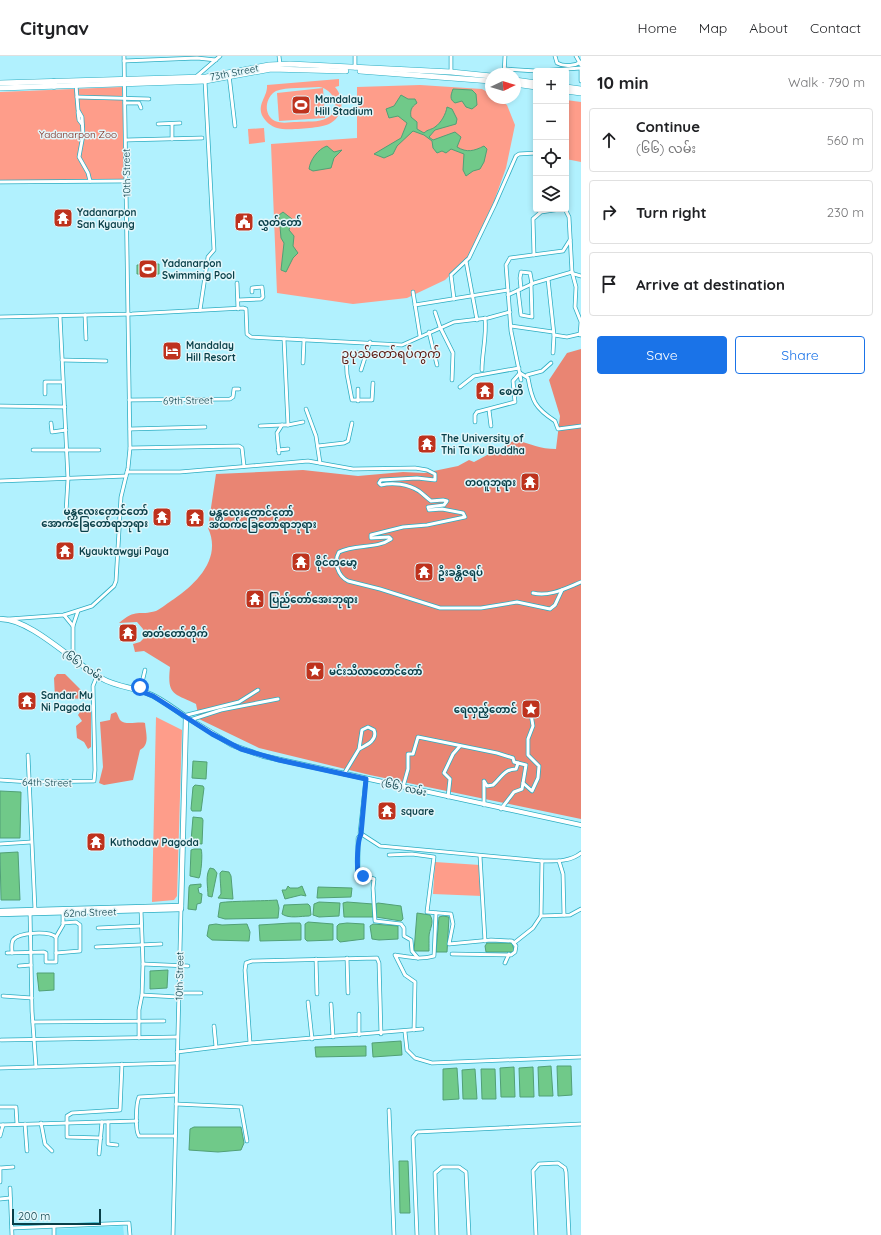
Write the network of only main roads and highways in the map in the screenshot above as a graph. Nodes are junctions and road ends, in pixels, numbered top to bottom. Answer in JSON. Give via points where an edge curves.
{"nodes":[{"id":1,"x":485,"y":75,"type":"edge"},
{"id":2,"x":229,"y":76,"type":"junction"},
{"id":3,"x":485,"y":81,"type":"edge"},
{"id":4,"x":521,"y":81,"type":"edge"},
{"id":5,"x":533,"y":82,"type":"edge"},
{"id":6,"x":0,"y":84,"type":"edge"},
{"id":7,"x":54,"y":84,"type":"junction"},
{"id":8,"x":521,"y":85,"type":"edge"},
{"id":9,"x":533,"y":87,"type":"edge"},
{"id":10,"x":569,"y":87,"type":"edge"},
{"id":11,"x":0,"y":88,"type":"edge"},
{"id":12,"x":581,"y":89,"type":"edge"},
{"id":13,"x":569,"y":91,"type":"edge"},
{"id":14,"x":581,"y":93,"type":"edge"},
{"id":15,"x":0,"y":619,"type":"edge"},
{"id":16,"x":187,"y":718,"type":"joint"},
{"id":17,"x":181,"y":907,"type":"joint"},
{"id":18,"x":154,"y":908,"type":"junction"},
{"id":19,"x":97,"y":910,"type":"junction"},
{"id":20,"x":0,"y":911,"type":"edge"},
{"id":21,"x":32,"y":911,"type":"junction"},
{"id":22,"x":0,"y":914,"type":"edge"}],
"edges":[{"from":1,"to":2,"type":"main road","name":"73th Street","via":[[317,64],[259,67]]},
{"from":2,"to":3,"type":"main road","name":"73th Street","via":[[290,69]]},
{"from":2,"to":7,"type":"main road","name":"73th Street"},
{"from":4,"to":5,"type":"main road"},
{"from":6,"to":7,"type":"main road","name":"73th Street"},
{"from":7,"to":11,"type":"main road","name":"73th Street"},
{"from":8,"to":9,"type":"main road"},
{"from":10,"to":12,"type":"main road"},
{"from":13,"to":14,"type":"main road"},
{"from":15,"to":16,"type":"main road","name":"(၆၆) လမ်း","via":[[8,619],[26,626],[97,676],[116,685],[153,696]]},
{"from":16,"to":17,"type":"main road","name":"10th Street"},
{"from":17,"to":18,"type":"main road","name":"62nd Street"},
{"from":18,"to":19,"type":"main road","name":"62nd Street"},
{"from":18,"to":19,"type":"main road","name":"62nd Street"},
{"from":19,"to":21,"type":"main road","name":"62nd Street"},
{"from":20,"to":21,"type":"main road","name":"62nd Street"},
{"from":21,"to":22,"type":"main road","name":"62nd Street"}]}
